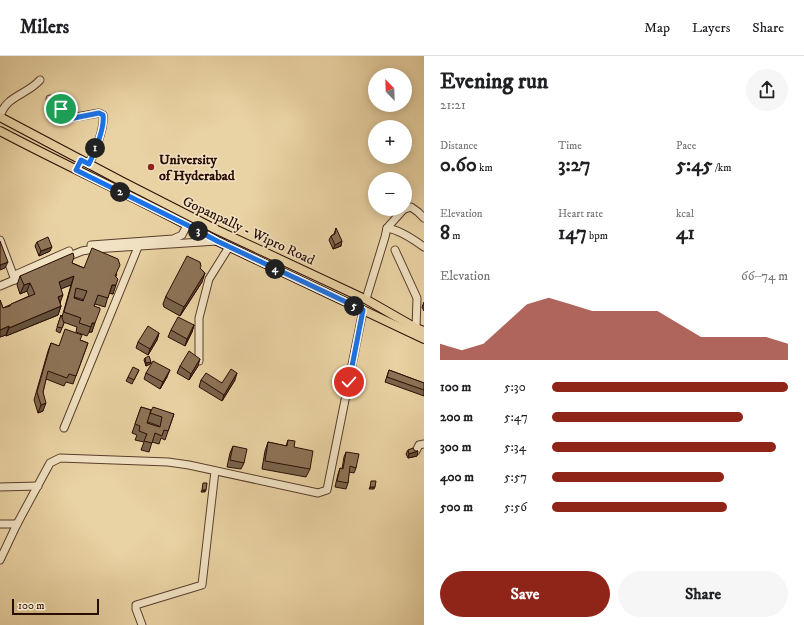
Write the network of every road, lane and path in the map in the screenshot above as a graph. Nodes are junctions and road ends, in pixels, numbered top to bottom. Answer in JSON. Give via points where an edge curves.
{"nodes":[{"id":1,"x":40,"y":80,"type":"dead end"},
{"id":2,"x":50,"y":99,"type":"dead end"},
{"id":3,"x":0,"y":117,"type":"edge"},
{"id":4,"x":0,"y":131,"type":"edge"},
{"id":5,"x":71,"y":155,"type":"junction"},
{"id":6,"x":81,"y":160,"type":"junction"},
{"id":7,"x":89,"y":164,"type":"junction"},
{"id":8,"x":66,"y":165,"type":"junction"},
{"id":9,"x":76,"y":170,"type":"junction"},
{"id":10,"x":412,"y":208,"type":"edge"},
{"id":11,"x":398,"y":216,"type":"edge"},
{"id":12,"x":424,"y":218,"type":"edge"},
{"id":13,"x":187,"y":225,"type":"junction"},
{"id":14,"x":387,"y":228,"type":"junction"},
{"id":15,"x":0,"y":240,"type":"edge"},
{"id":16,"x":217,"y":241,"type":"junction"},
{"id":17,"x":138,"y":247,"type":"junction"},
{"id":18,"x":229,"y":247,"type":"junction"},
{"id":19,"x":424,"y":247,"type":"edge"},
{"id":20,"x":395,"y":250,"type":"dead end"},
{"id":21,"x":14,"y":278,"type":"junction"},
{"id":22,"x":0,"y":281,"type":"edge"},
{"id":23,"x":0,"y":286,"type":"edge"},
{"id":24,"x":366,"y":299,"type":"junction"},
{"id":25,"x":363,"y":310,"type":"junction"},
{"id":26,"x":420,"y":330,"type":"edge"},
{"id":27,"x":424,"y":339,"type":"edge"},
{"id":28,"x":199,"y":362,"type":"edge"},
{"id":29,"x":64,"y":428,"type":"dead end"},
{"id":30,"x":424,"y":444,"type":"edge"},
{"id":31,"x":416,"y":451,"type":"edge"},
{"id":32,"x":215,"y":471,"type":"junction"},
{"id":33,"x":38,"y":486,"type":"junction"},
{"id":34,"x":0,"y":487,"type":"edge"},
{"id":35,"x":0,"y":524,"type":"edge"},
{"id":36,"x":17,"y":524,"type":"junction"},
{"id":37,"x":0,"y":560,"type":"edge"},
{"id":38,"x":142,"y":625,"type":"edge"}],
"edges":[{"from":1,"to":3,"type":"street","via":[[6,104]]},
{"from":2,"to":7,"type":"street","via":[[59,104],[64,120],[99,113],[103,115],[102,128]]},
{"from":3,"to":5,"type":"main road","name":"Gopanpally - Wipro Road"},
{"from":4,"to":8,"type":"main road","name":"Gopanpally - Wipro Road"},
{"from":5,"to":6,"type":"main road","name":"Gopanpally - Wipro Road"},
{"from":5,"to":8,"type":"main road"},
{"from":6,"to":7,"type":"main road","name":"Gopanpally - Wipro Road"},
{"from":6,"to":9,"type":"main road"},
{"from":7,"to":24,"type":"main road","name":"Gopanpally - Wipro Road","via":[[210,226]]},
{"from":8,"to":9,"type":"main road","name":"Gopanpally - Wipro Road"},
{"from":9,"to":13,"type":"main road","name":"Gopanpally - Wipro Road"},
{"from":10,"to":12,"type":"street"},
{"from":11,"to":14,"type":"street"},
{"from":13,"to":16,"type":"main road","name":"Gopanpally - Wipro Road"},
{"from":13,"to":21,"type":"street","via":[[182,235],[173,239],[81,246]]},
{"from":14,"to":19,"type":"street"},
{"from":14,"to":24,"type":"street"},
{"from":15,"to":21,"type":"street"},
{"from":16,"to":17,"type":"street"},
{"from":16,"to":18,"type":"main road","name":"Gopanpally - Wipro Road"},
{"from":17,"to":21,"type":"street","via":[[82,251]]},
{"from":17,"to":29,"type":"street"},
{"from":18,"to":25,"type":"main road","name":"Gopanpally - Wipro Road"},
{"from":18,"to":28,"type":"street","via":[[209,279],[199,318]]},
{"from":20,"to":26,"type":"street","via":[[417,298]]},
{"from":21,"to":22,"type":"street"},
{"from":21,"to":23,"type":"street"},
{"from":24,"to":26,"type":"main road","name":"Gopanpally - Wipro Road"},
{"from":25,"to":27,"type":"main road","name":"Gopanpally - Wipro Road"},
{"from":25,"to":32,"type":"street","via":[[327,490],[318,493]]},
{"from":30,"to":31,"type":"street","via":[[419,445]]},
{"from":32,"to":33,"type":"street","via":[[168,462],[60,458],[50,463]]},
{"from":32,"to":38,"type":"street","via":[[202,585],[136,605]]},
{"from":33,"to":34,"type":"street"},
{"from":33,"to":36,"type":"street"},
{"from":35,"to":36,"type":"street"},
{"from":36,"to":37,"type":"street"}]}
